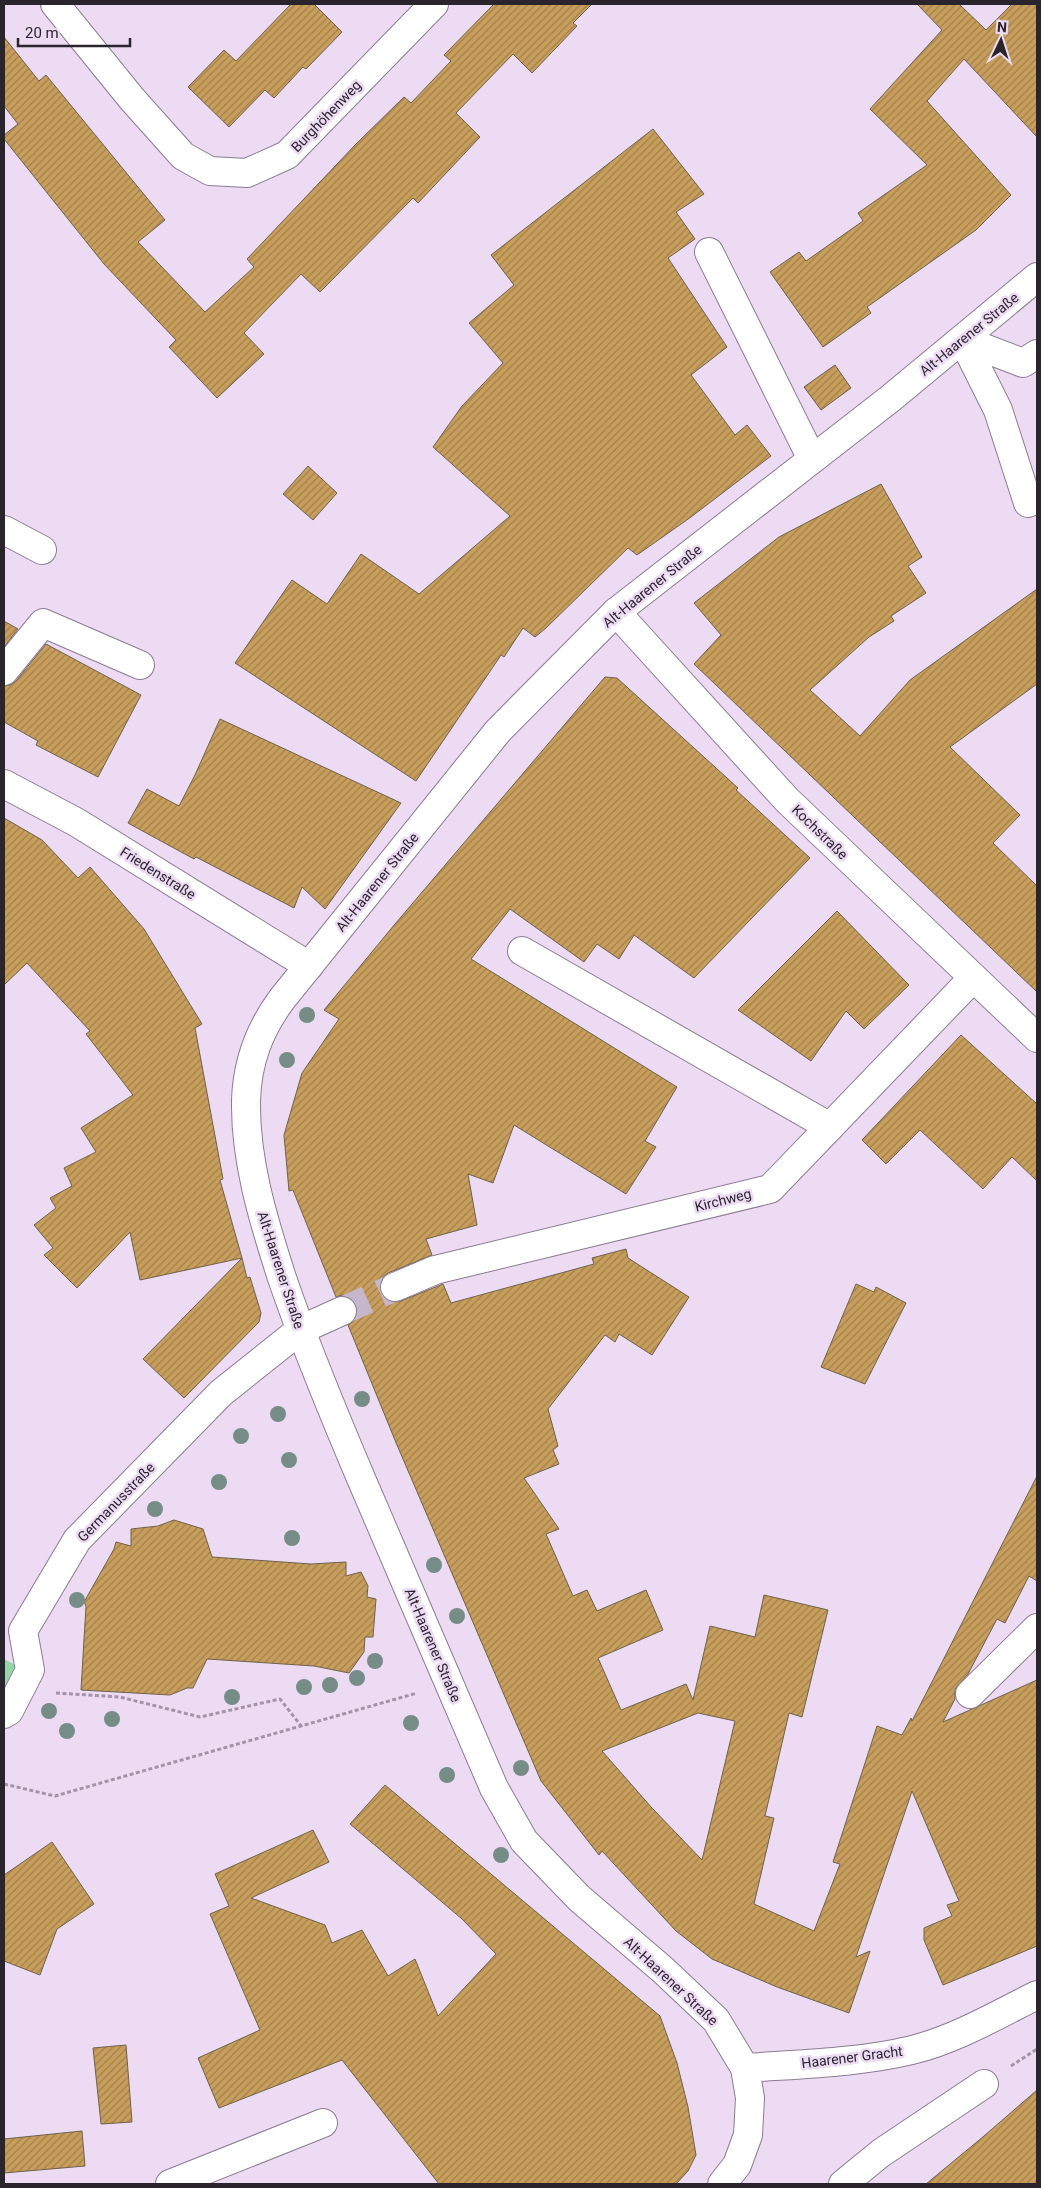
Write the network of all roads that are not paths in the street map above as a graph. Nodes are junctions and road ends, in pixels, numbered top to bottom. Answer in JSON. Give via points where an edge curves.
{"nodes":[{"id":1,"x":55,"y":4,"type":"edge"},
{"id":2,"x":434,"y":4,"type":"edge"},
{"id":3,"x":709,"y":252,"type":"dead end"},
{"id":4,"x":1037,"y":277,"type":"edge"},
{"id":5,"x":963,"y":340,"type":"junction"},
{"id":6,"x":1037,"y":354,"type":"edge"},
{"id":7,"x":812,"y":459,"type":"junction"},
{"id":8,"x":1028,"y":503,"type":"dead end"},
{"id":9,"x":4,"y":530,"type":"edge"},
{"id":10,"x":42,"y":550,"type":"dead end"},
{"id":11,"x":616,"y":612,"type":"junction"},
{"id":12,"x":140,"y":665,"type":"dead end"},
{"id":13,"x":4,"y":672,"type":"edge"},
{"id":14,"x":4,"y":784,"type":"edge"},
{"id":15,"x":522,"y":951,"type":"dead end"},
{"id":16,"x":309,"y":966,"type":"junction"},
{"id":17,"x":973,"y":978,"type":"junction"},
{"id":18,"x":1037,"y":1038,"type":"edge"},
{"id":19,"x":830,"y":1127,"type":"junction"},
{"id":20,"x":395,"y":1287,"type":"tunnel mouth"},
{"id":21,"x":342,"y":1311,"type":"tunnel mouth"},
{"id":22,"x":300,"y":1330,"type":"junction"},
{"id":23,"x":1037,"y":1628,"type":"edge"},
{"id":24,"x":970,"y":1694,"type":"dead end"},
{"id":25,"x":4,"y":1714,"type":"edge"},
{"id":26,"x":1037,"y":1995,"type":"edge"},
{"id":27,"x":745,"y":2068,"type":"junction"},
{"id":28,"x":984,"y":2084,"type":"dead end"},
{"id":29,"x":323,"y":2123,"type":"dead end"},
{"id":30,"x":170,"y":2184,"type":"edge"},
{"id":31,"x":722,"y":2184,"type":"edge"},
{"id":32,"x":842,"y":2184,"type":"edge"}],
"edges":[{"from":1,"to":2,"type":"main road","name":"Burghöhenweg","via":[[183,156],[210,171],[247,172],[287,155]]},
{"from":3,"to":7,"type":"main road"},
{"from":4,"to":5,"type":"main road","name":"Alt-Haarener Straße"},
{"from":5,"to":6,"type":"main road","via":[[1023,363]]},
{"from":5,"to":7,"type":"main road","name":"Alt-Haarener Straße"},
{"from":5,"to":8,"type":"main road","via":[[998,410]]},
{"from":7,"to":11,"type":"main road","name":"Alt-Haarener Straße"},
{"from":9,"to":10,"type":"main road"},
{"from":11,"to":16,"type":"main road","name":"Alt-Haarener Straße","via":[[498,731]]},
{"from":11,"to":17,"type":"main road","name":"Kochstraße","via":[[787,800]]},
{"from":12,"to":13,"type":"main road","via":[[43,623]]},
{"from":14,"to":16,"type":"main road","name":"Friedenstraße","via":[[76,822]]},
{"from":15,"to":19,"type":"main road"},
{"from":16,"to":22,"type":"main road","name":"Alt-Haarener Straße","via":[[270,1015],[261,1032],[249,1064],[246,1102],[249,1146],[263,1221]]},
{"from":17,"to":18,"type":"main road","name":"Kochstraße"},
{"from":17,"to":19,"type":"main road","name":"Kirchweg"},
{"from":19,"to":20,"type":"main road","name":"Kirchweg","via":[[770,1189],[435,1270]]},
{"from":21,"to":22,"type":"main road"},
{"from":22,"to":25,"type":"main road","name":"Germanusstraße","via":[[222,1393],[77,1540],[22,1631],[30,1670],[10,1710]]},
{"from":22,"to":27,"type":"main road","name":"Alt-Haarener Straße","via":[[494,1788],[524,1841],[579,1898],[716,2020]]},
{"from":23,"to":24,"type":"main road"},
{"from":26,"to":27,"type":"main road","name":"Haarener Gracht","via":[[973,2028],[913,2050],[870,2058]]},
{"from":27,"to":31,"type":"main road","name":"Alt-Haarener Straße","via":[[750,2098],[748,2135],[738,2165]]},
{"from":28,"to":32,"type":"main road","via":[[881,2153]]},
{"from":29,"to":30,"type":"main road"}]}
